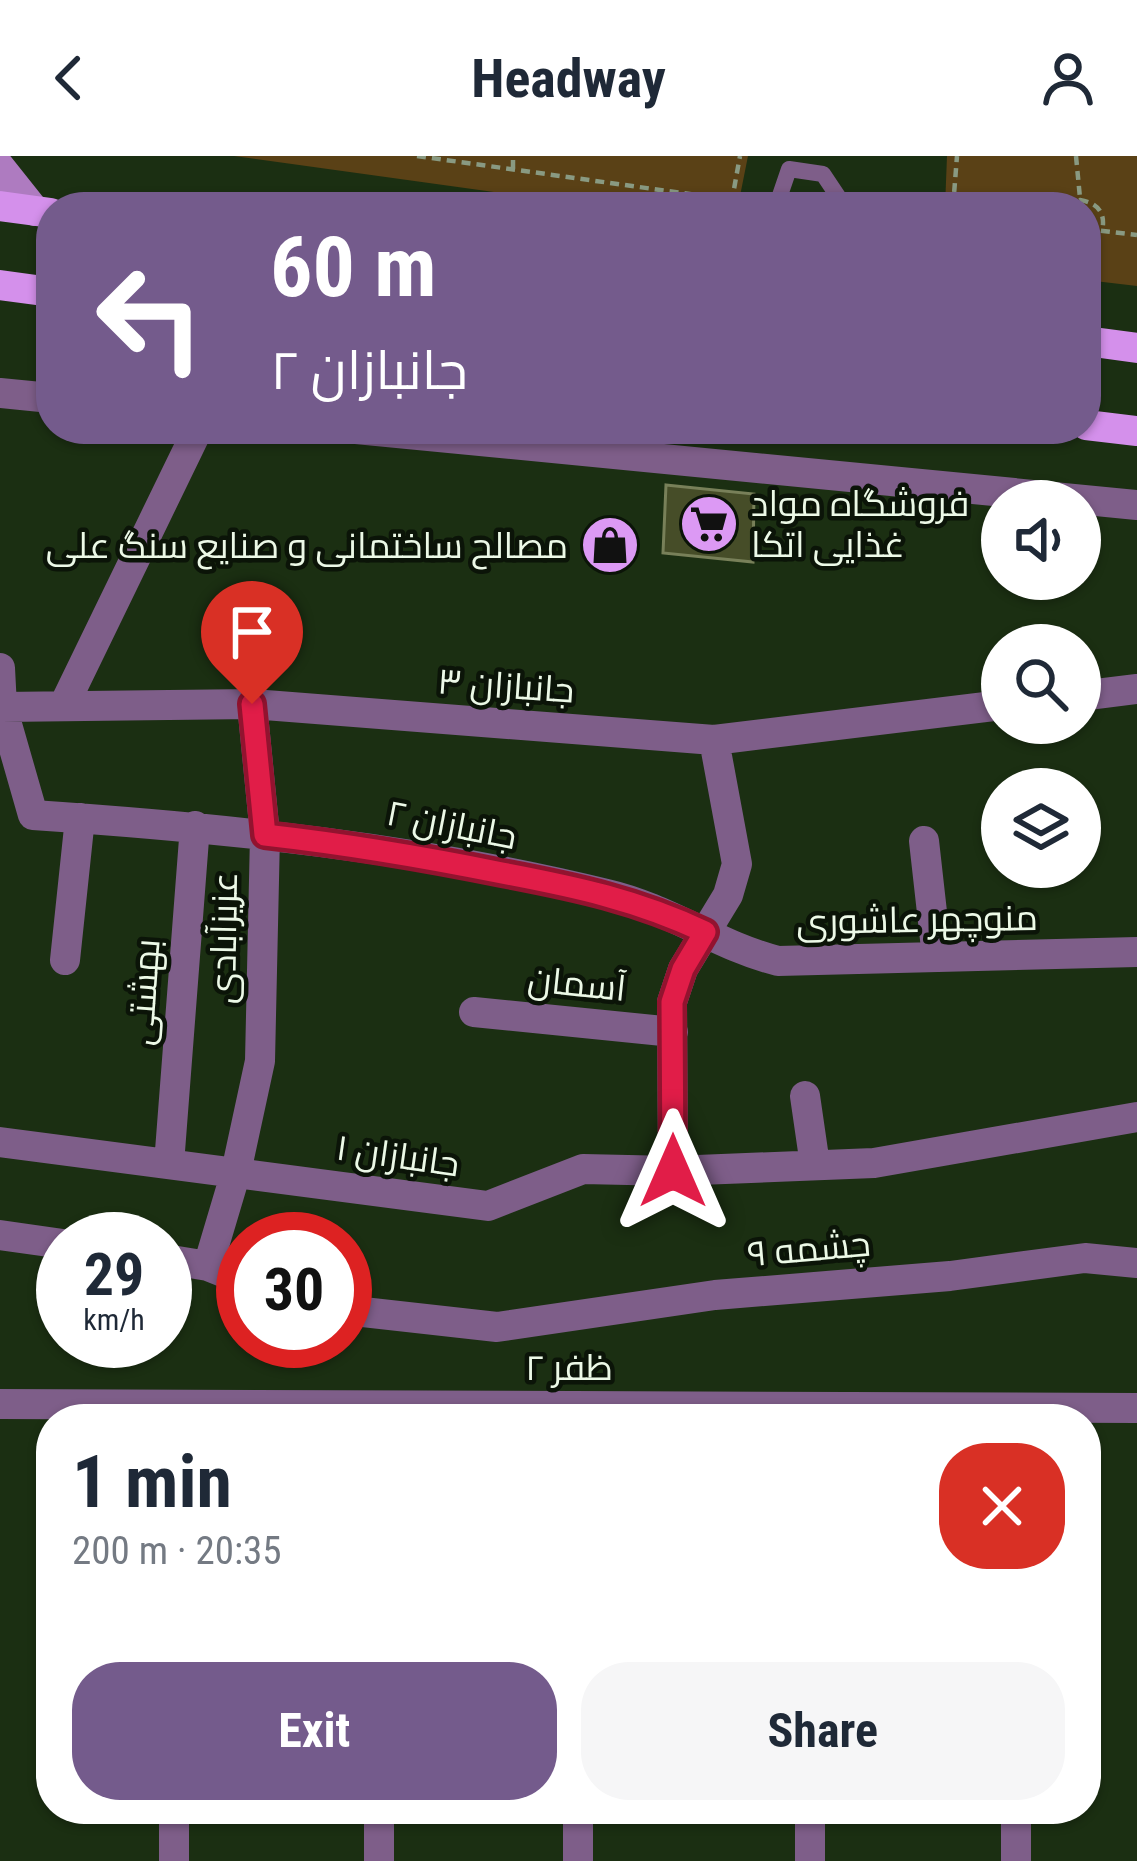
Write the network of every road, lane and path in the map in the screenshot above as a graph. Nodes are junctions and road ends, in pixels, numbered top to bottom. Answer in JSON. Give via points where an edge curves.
{"nodes":[{"id":1,"x":417,"y":156,"type":"edge"},
{"id":2,"x":513,"y":156,"type":"edge"},
{"id":3,"x":740,"y":156,"type":"edge"},
{"id":4,"x":957,"y":156,"type":"edge"},
{"id":5,"x":1076,"y":156,"type":"edge"},
{"id":6,"x":0,"y":167,"type":"edge"},
{"id":7,"x":513,"y":170,"type":"junction"},
{"id":8,"x":674,"y":192,"type":"edge"},
{"id":9,"x":733,"y":192,"type":"edge"},
{"id":10,"x":781,"y":192,"type":"edge"},
{"id":11,"x":835,"y":192,"type":"edge"},
{"id":12,"x":954,"y":192,"type":"edge"},
{"id":13,"x":1079,"y":192,"type":"edge"},
{"id":14,"x":36,"y":205,"type":"edge"},
{"id":15,"x":0,"y":206,"type":"edge"},
{"id":16,"x":36,"y":211,"type":"edge"},
{"id":17,"x":1101,"y":215,"type":"edge"},
{"id":18,"x":1102,"y":231,"type":"joint"},
{"id":19,"x":1137,"y":236,"type":"edge"},
{"id":20,"x":0,"y":285,"type":"edge"},
{"id":21,"x":36,"y":290,"type":"edge"},
{"id":22,"x":1101,"y":343,"type":"edge"},
{"id":23,"x":1137,"y":348,"type":"edge"},
{"id":24,"x":0,"y":393,"type":"edge"},
{"id":25,"x":36,"y":397,"type":"edge"},
{"id":26,"x":1101,"y":427,"type":"edge"},
{"id":27,"x":1137,"y":431,"type":"edge"},
{"id":28,"x":191,"y":444,"type":"edge"},
{"id":29,"x":510,"y":444,"type":"edge"},
{"id":30,"x":1137,"y":505,"type":"edge"},
{"id":31,"x":0,"y":668,"type":"edge"},
{"id":32,"x":1137,"y":688,"type":"edge"},
{"id":33,"x":1101,"y":692,"type":"edge"},
{"id":34,"x":252,"y":704,"type":"junction"},
{"id":35,"x":64,"y":705,"type":"junction"},
{"id":36,"x":2,"y":707,"type":"edge"},
{"id":37,"x":981,"y":708,"type":"edge"},
{"id":38,"x":714,"y":740,"type":"junction"},
{"id":39,"x":80,"y":818,"type":"junction"},
{"id":40,"x":195,"y":826,"type":"junction"},
{"id":41,"x":265,"y":835,"type":"junction"},
{"id":42,"x":924,"y":841,"type":"dead end"},
{"id":43,"x":705,"y":932,"type":"junction"},
{"id":44,"x":1137,"y":952,"type":"edge"},
{"id":45,"x":937,"y":957,"type":"junction"},
{"id":46,"x":65,"y":960,"type":"dead end"},
{"id":47,"x":474,"y":1012,"type":"dead end"},
{"id":48,"x":673,"y":1032,"type":"junction"},
{"id":49,"x":805,"y":1096,"type":"dead end"},
{"id":50,"x":1137,"y":1117,"type":"edge"},
{"id":51,"x":0,"y":1142,"type":"edge"},
{"id":52,"x":169,"y":1164,"type":"junction"},
{"id":53,"x":815,"y":1165,"type":"junction"},
{"id":54,"x":673,"y":1171,"type":"junction"},
{"id":55,"x":236,"y":1172,"type":"junction"},
{"id":56,"x":0,"y":1235,"type":"edge"},
{"id":57,"x":36,"y":1240,"type":"edge"},
{"id":58,"x":192,"y":1263,"type":"edge"},
{"id":59,"x":1137,"y":1263,"type":"edge"},
{"id":60,"x":208,"y":1265,"type":"junction"},
{"id":61,"x":216,"y":1268,"type":"edge"},
{"id":62,"x":372,"y":1313,"type":"edge"},
{"id":63,"x":0,"y":1404,"type":"edge"},
{"id":64,"x":36,"y":1406,"type":"edge"},
{"id":65,"x":1137,"y":1408,"type":"edge"},
{"id":66,"x":1101,"y":1409,"type":"edge"},
{"id":67,"x":174,"y":1824,"type":"edge"},
{"id":68,"x":379,"y":1824,"type":"edge"},
{"id":69,"x":578,"y":1824,"type":"edge"},
{"id":70,"x":810,"y":1824,"type":"edge"},
{"id":71,"x":1016,"y":1824,"type":"edge"},
{"id":72,"x":174,"y":1861,"type":"edge"},
{"id":73,"x":379,"y":1861,"type":"edge"},
{"id":74,"x":578,"y":1861,"type":"edge"},
{"id":75,"x":810,"y":1861,"type":"edge"},
{"id":76,"x":1016,"y":1861,"type":"edge"}],
"edges":[{"from":1,"to":7,"type":"path"},
{"from":2,"to":7,"type":"path"},
{"from":3,"to":9,"type":"path"},
{"from":4,"to":12,"type":"path"},
{"from":5,"to":13,"type":"path"},
{"from":6,"to":14,"type":"main road"},
{"from":7,"to":8,"type":"path"},
{"from":10,"to":11,"type":"lane","via":[[789,169],[823,174]]},
{"from":15,"to":16,"type":"main road"},
{"from":17,"to":18,"type":"path"},
{"from":18,"to":19,"type":"path"},
{"from":20,"to":21,"type":"main road"},
{"from":22,"to":23,"type":"main road"},
{"from":24,"to":25,"type":"street"},
{"from":26,"to":27,"type":"main road"},
{"from":28,"to":35,"type":"street"},
{"from":29,"to":30,"type":"street"},
{"from":31,"to":36,"type":"street"},
{"from":32,"to":33,"type":"street"},
{"from":34,"to":35,"type":"street","name":"جانبازان ۳"},
{"from":34,"to":38,"type":"street","name":"جانبازان ۳"},
{"from":34,"to":41,"type":"street","name":"عزیزآبادی"},
{"from":35,"to":36,"type":"street","name":"جانبازان ۳"},
{"from":36,"to":39,"type":"street","name":"جانبازان ۲","via":[[33,815]]},
{"from":37,"to":38,"type":"street","name":"جانبازان ۳"},
{"from":38,"to":43,"type":"street","via":[[737,865]]},
{"from":39,"to":40,"type":"street","name":"جانبازان ۲"},
{"from":39,"to":46,"type":"street"},
{"from":40,"to":41,"type":"street","name":"جانبازان ۲"},
{"from":40,"to":52,"type":"street","name":"بهشتی"},
{"from":41,"to":43,"type":"street","name":"جانبازان ۲","via":[[609,894]]},
{"from":41,"to":55,"type":"street","name":"عزیزآبادی","via":[[260,1060]]},
{"from":42,"to":45,"type":"street"},
{"from":43,"to":45,"type":"street","name":"منوچهر عاشوری","via":[[778,962]]},
{"from":43,"to":48,"type":"street","via":[[672,1002]]},
{"from":44,"to":45,"type":"street","name":"منوچهر عاشوری"},
{"from":47,"to":48,"type":"street","name":"آسمان"},
{"from":48,"to":54,"type":"street"},
{"from":49,"to":53,"type":"street"},
{"from":50,"to":53,"type":"street","name":"جانبازان ۱","via":[[874,1163]]},
{"from":51,"to":52,"type":"street","name":"جانبازان ۱"},
{"from":52,"to":55,"type":"street","name":"جانبازان ۱"},
{"from":53,"to":54,"type":"street","name":"جانبازان ۱"},
{"from":54,"to":55,"type":"street","name":"جانبازان ۱","via":[[583,1169],[488,1207]]},
{"from":55,"to":60,"type":"street","name":"عزیزآبادی"},
{"from":56,"to":57,"type":"street"},
{"from":58,"to":60,"type":"street"},
{"from":59,"to":62,"type":"street","name":"چشمه ۹","via":[[1085,1258],[715,1295],[497,1327]]},
{"from":60,"to":61,"type":"street"},
{"from":63,"to":64,"type":"street","name":"ظفر ۲"},
{"from":65,"to":66,"type":"street","name":"ظفر ۲"},
{"from":67,"to":72,"type":"street"},
{"from":68,"to":73,"type":"street"},
{"from":69,"to":74,"type":"street"},
{"from":70,"to":75,"type":"street"},
{"from":71,"to":76,"type":"street"}]}
